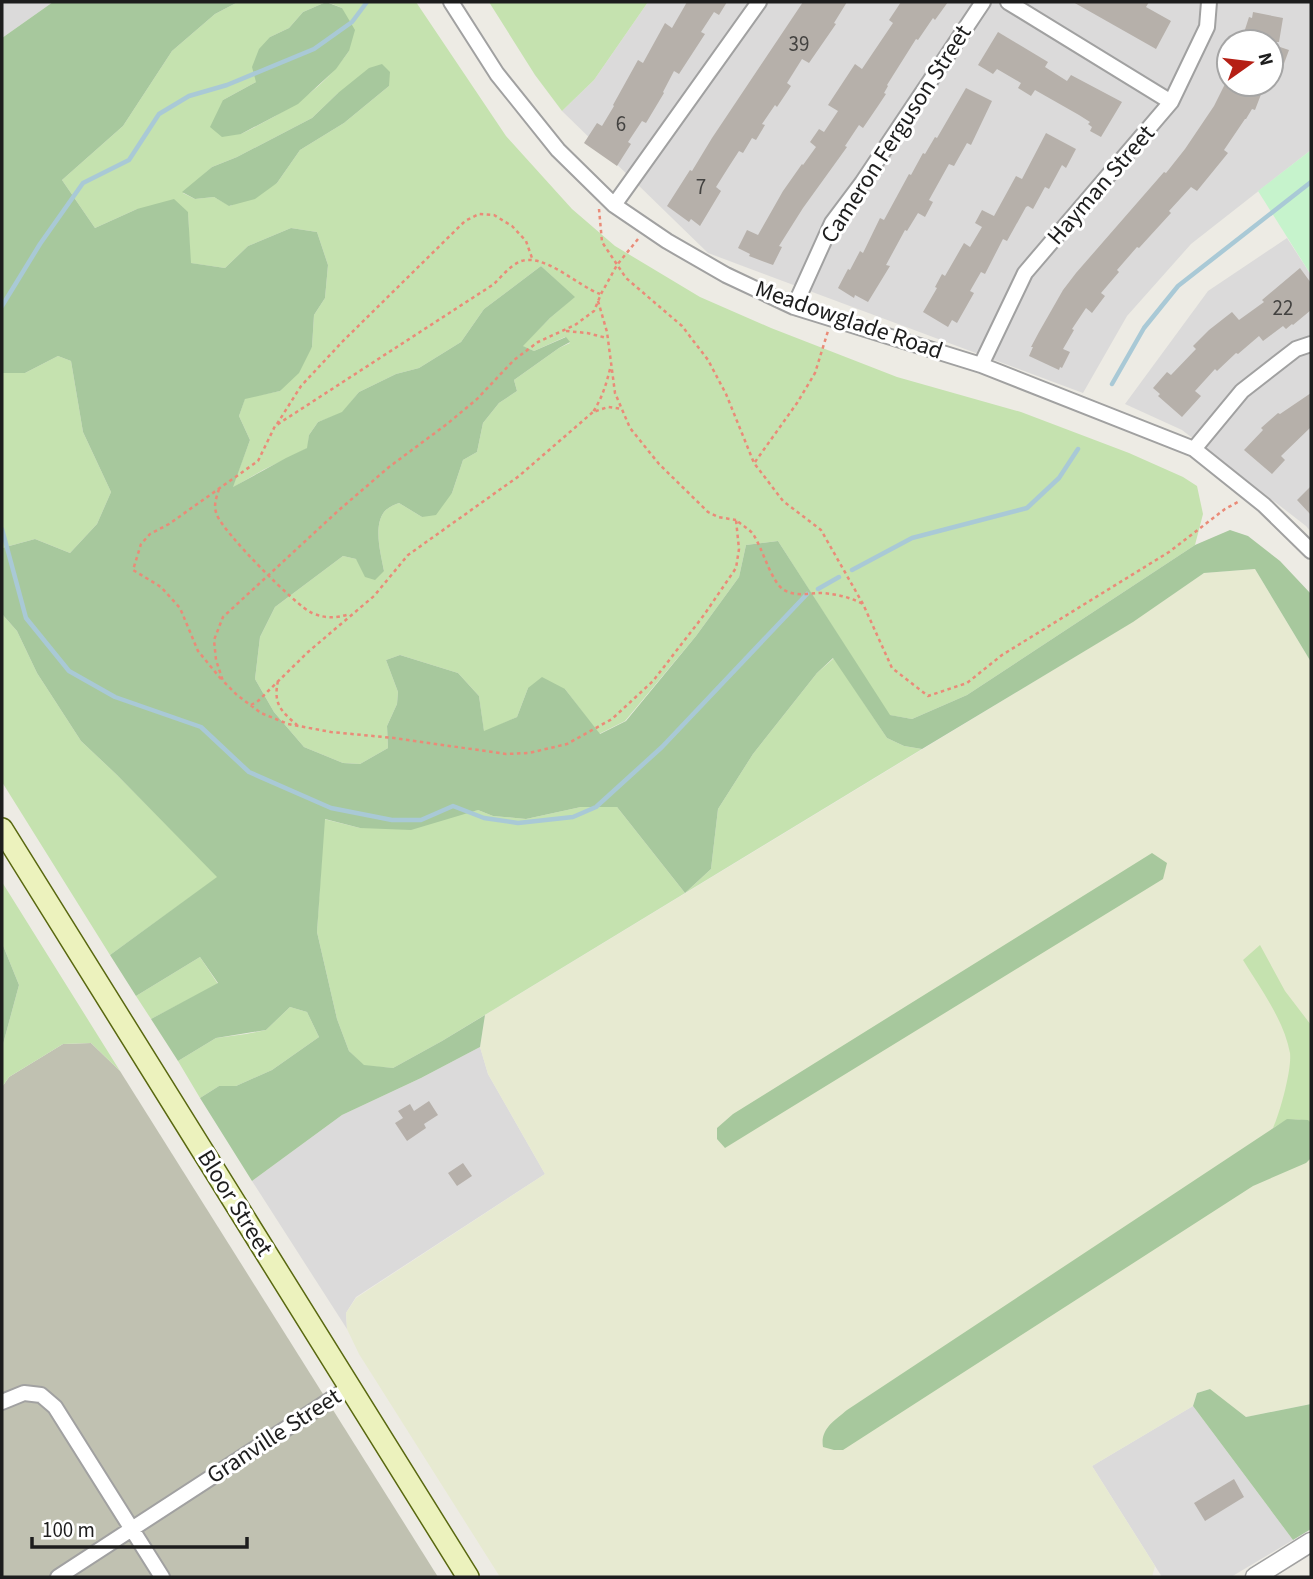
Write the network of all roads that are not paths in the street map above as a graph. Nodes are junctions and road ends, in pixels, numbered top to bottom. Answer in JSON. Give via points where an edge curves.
{"nodes":[{"id":1,"x":451,"y":2,"type":"edge"},
{"id":2,"x":759,"y":2,"type":"edge"},
{"id":3,"x":982,"y":2,"type":"edge"},
{"id":4,"x":1009,"y":2,"type":"edge"},
{"id":5,"x":1209,"y":2,"type":"edge"},
{"id":6,"x":1171,"y":102,"type":"junction"},
{"id":7,"x":614,"y":205,"type":"junction"},
{"id":8,"x":794,"y":307,"type":"junction"},
{"id":9,"x":1311,"y":344,"type":"edge"},
{"id":10,"x":981,"y":365,"type":"junction"},
{"id":11,"x":1194,"y":449,"type":"junction"},
{"id":12,"x":1311,"y":551,"type":"edge"},
{"id":13,"x":2,"y":830,"type":"edge"},
{"id":14,"x":350,"y":1387,"type":"junction"},
{"id":15,"x":2,"y":1402,"type":"edge"},
{"id":16,"x":132,"y":1530,"type":"junction"},
{"id":17,"x":1311,"y":1542,"type":"edge"},
{"id":18,"x":58,"y":1577,"type":"edge"},
{"id":19,"x":162,"y":1577,"type":"edge"},
{"id":20,"x":468,"y":1577,"type":"edge"},
{"id":21,"x":1255,"y":1577,"type":"edge"}],
"edges":[{"from":1,"to":7,"type":"street","name":"Meadowglade Road","via":[[496,74],[558,150]]},
{"from":2,"to":7,"type":"street"},
{"from":3,"to":8,"type":"street","name":"Cameron Ferguson Street","via":[[832,223]]},
{"from":4,"to":6,"type":"street"},
{"from":5,"to":6,"type":"street","name":"Hayman Street","via":[[1207,27]]},
{"from":6,"to":10,"type":"street","name":"Hayman Street","via":[[1025,273]]},
{"from":7,"to":8,"type":"street","name":"Meadowglade Road","via":[[726,275]]},
{"from":8,"to":10,"type":"street","name":"Meadowglade Road"},
{"from":9,"to":11,"type":"street","via":[[1296,349],[1242,391]]},
{"from":10,"to":11,"type":"street","name":"Meadowglade Road"},
{"from":11,"to":12,"type":"street","name":"Meadowglade Road","via":[[1264,505]]},
{"from":13,"to":14,"type":"main road","name":"Bloor Street"},
{"from":14,"to":16,"type":"street","name":"Granville Street"},
{"from":14,"to":20,"type":"main road","name":"Bloor Street"},
{"from":15,"to":16,"type":"street","via":[[24,1393],[41,1395],[55,1407]]},
{"from":16,"to":18,"type":"street","name":"Granville Street"},
{"from":16,"to":19,"type":"street"},
{"from":17,"to":21,"type":"street"}]}
